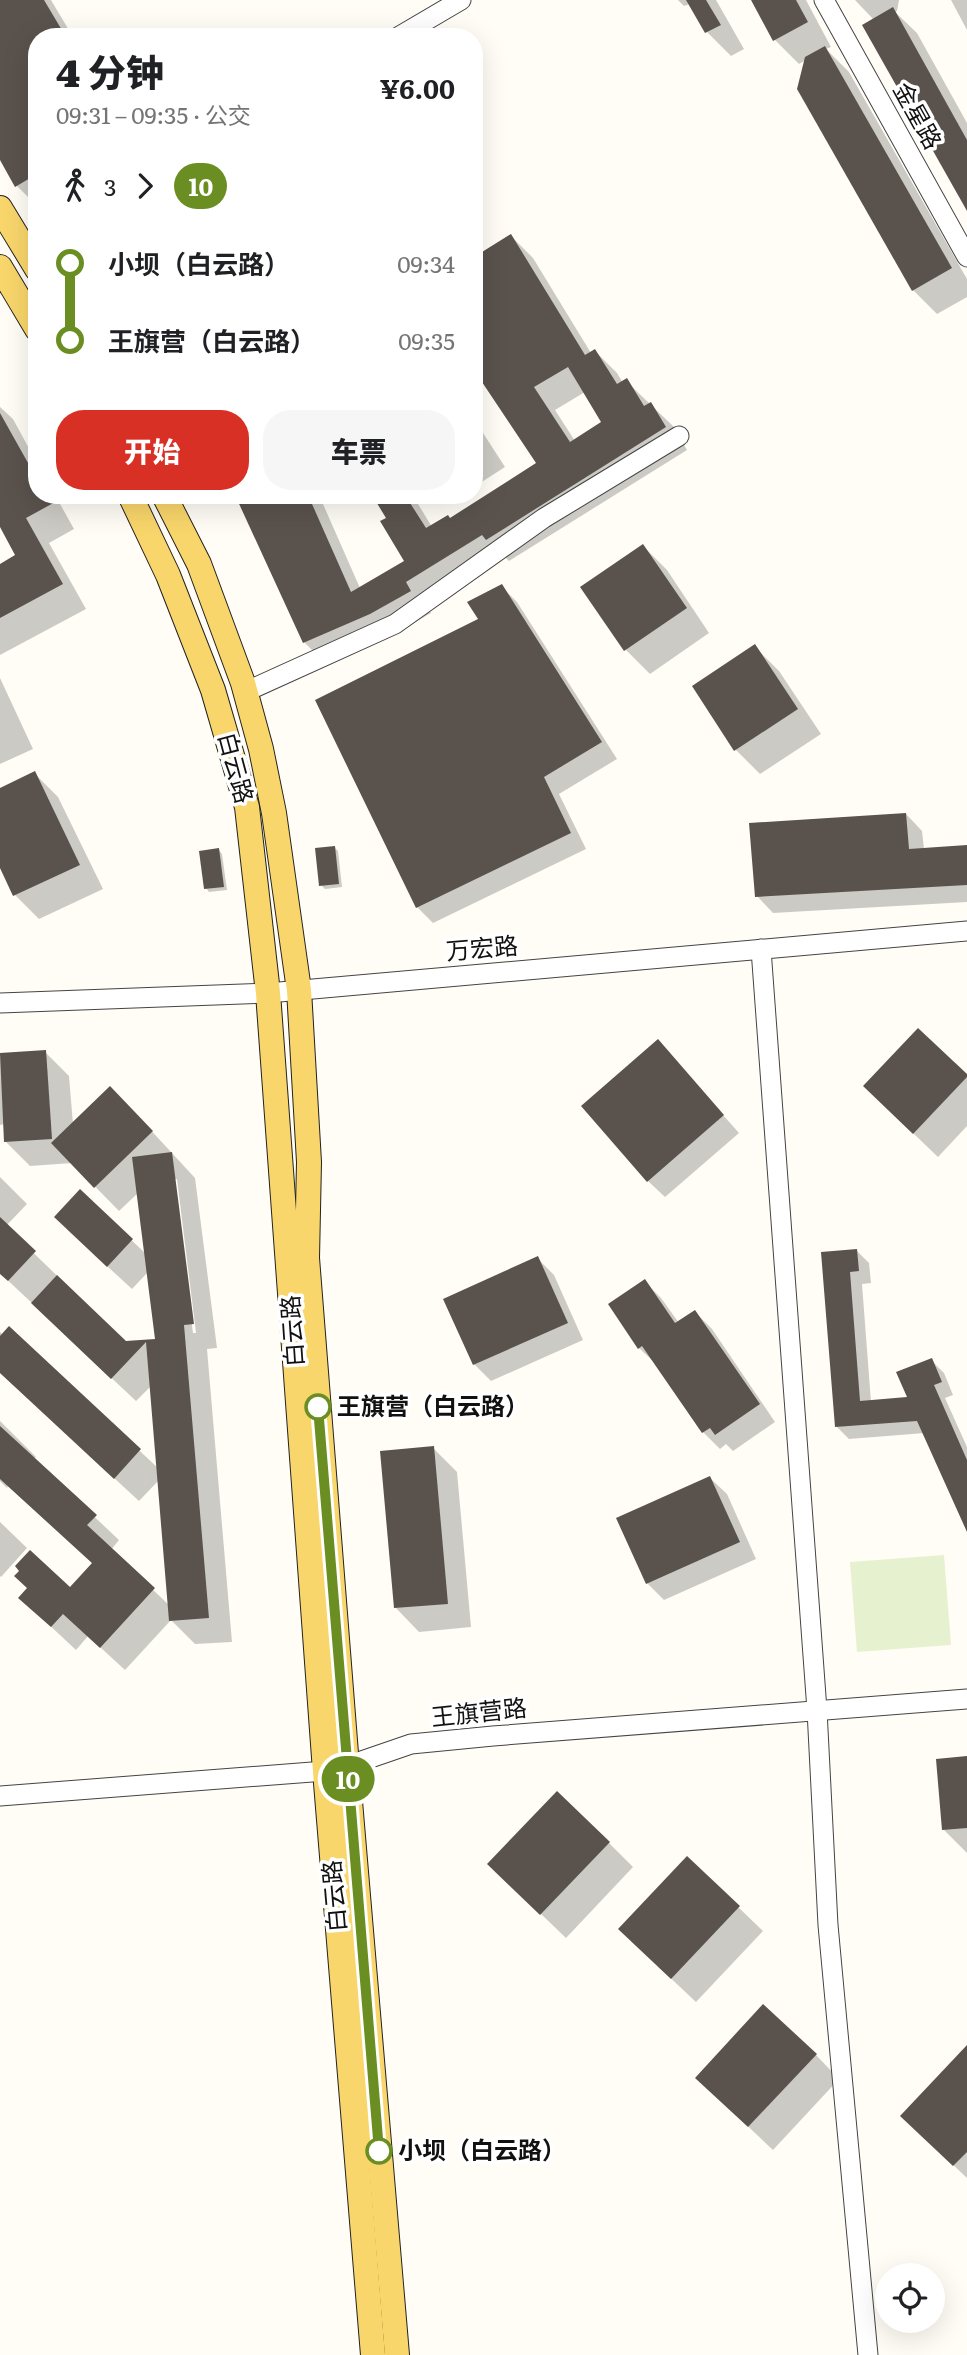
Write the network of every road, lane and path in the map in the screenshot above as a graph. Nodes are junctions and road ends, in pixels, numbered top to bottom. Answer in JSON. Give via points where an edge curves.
{"nodes":[{"id":1,"x":461,"y":0,"type":"edge"},
{"id":2,"x":824,"y":0,"type":"edge"},
{"id":3,"x":413,"y":28,"type":"edge"},
{"id":4,"x":0,"y":208,"type":"edge"},
{"id":5,"x":28,"y":248,"type":"edge"},
{"id":6,"x":967,"y":257,"type":"edge"},
{"id":7,"x":0,"y":268,"type":"edge"},
{"id":8,"x":28,"y":314,"type":"edge"},
{"id":9,"x":679,"y":436,"type":"dead end"},
{"id":10,"x":134,"y":504,"type":"edge"},
{"id":11,"x":169,"y":504,"type":"edge"},
{"id":12,"x":245,"y":692,"type":"junction"},
{"id":13,"x":967,"y":932,"type":"edge"},
{"id":14,"x":761,"y":949,"type":"junction"},
{"id":15,"x":299,"y":990,"type":"junction"},
{"id":16,"x":268,"y":993,"type":"junction"},
{"id":17,"x":0,"y":1003,"type":"edge"},
{"id":18,"x":967,"y":1699,"type":"edge"},
{"id":19,"x":817,"y":1710,"type":"junction"},
{"id":20,"x":336,"y":1768,"type":"junction"},
{"id":21,"x":0,"y":1796,"type":"edge"},
{"id":22,"x":373,"y":2355,"type":"edge"},
{"id":23,"x":397,"y":2355,"type":"edge"},
{"id":24,"x":868,"y":2355,"type":"edge"}],
"edges":[{"from":1,"to":3,"type":"street"},
{"from":2,"to":6,"type":"street","name":"金星路"},
{"from":4,"to":5,"type":"main road"},
{"from":7,"to":8,"type":"main road"},
{"from":9,"to":12,"type":"street","via":[[544,518],[395,624]]},
{"from":10,"to":16,"type":"main road","name":"白云路","via":[[214,690],[247,807]]},
{"from":11,"to":12,"type":"main road","name":"白云路","via":[[199,564]]},
{"from":12,"to":15,"type":"main road","name":"白云路","via":[[274,813]]},
{"from":13,"to":14,"type":"street","name":"万宏路"},
{"from":14,"to":15,"type":"street","name":"万宏路"},
{"from":14,"to":19,"type":"street"},
{"from":15,"to":16,"type":"street","name":"万宏路"},
{"from":15,"to":20,"type":"main road","name":"白云路","via":[[309,1162],[307,1258]]},
{"from":16,"to":17,"type":"street","name":"万宏路"},
{"from":16,"to":20,"type":"main road","name":"白云路"},
{"from":18,"to":19,"type":"street","name":"王旗营路"},
{"from":19,"to":20,"type":"street","name":"王旗营路","via":[[411,1744]]},
{"from":19,"to":24,"type":"street","via":[[828,1925]]},
{"from":20,"to":21,"type":"street","name":"王旗营路"},
{"from":20,"to":22,"type":"main road","name":"白云路"},
{"from":20,"to":23,"type":"main road","name":"白云路"}]}
